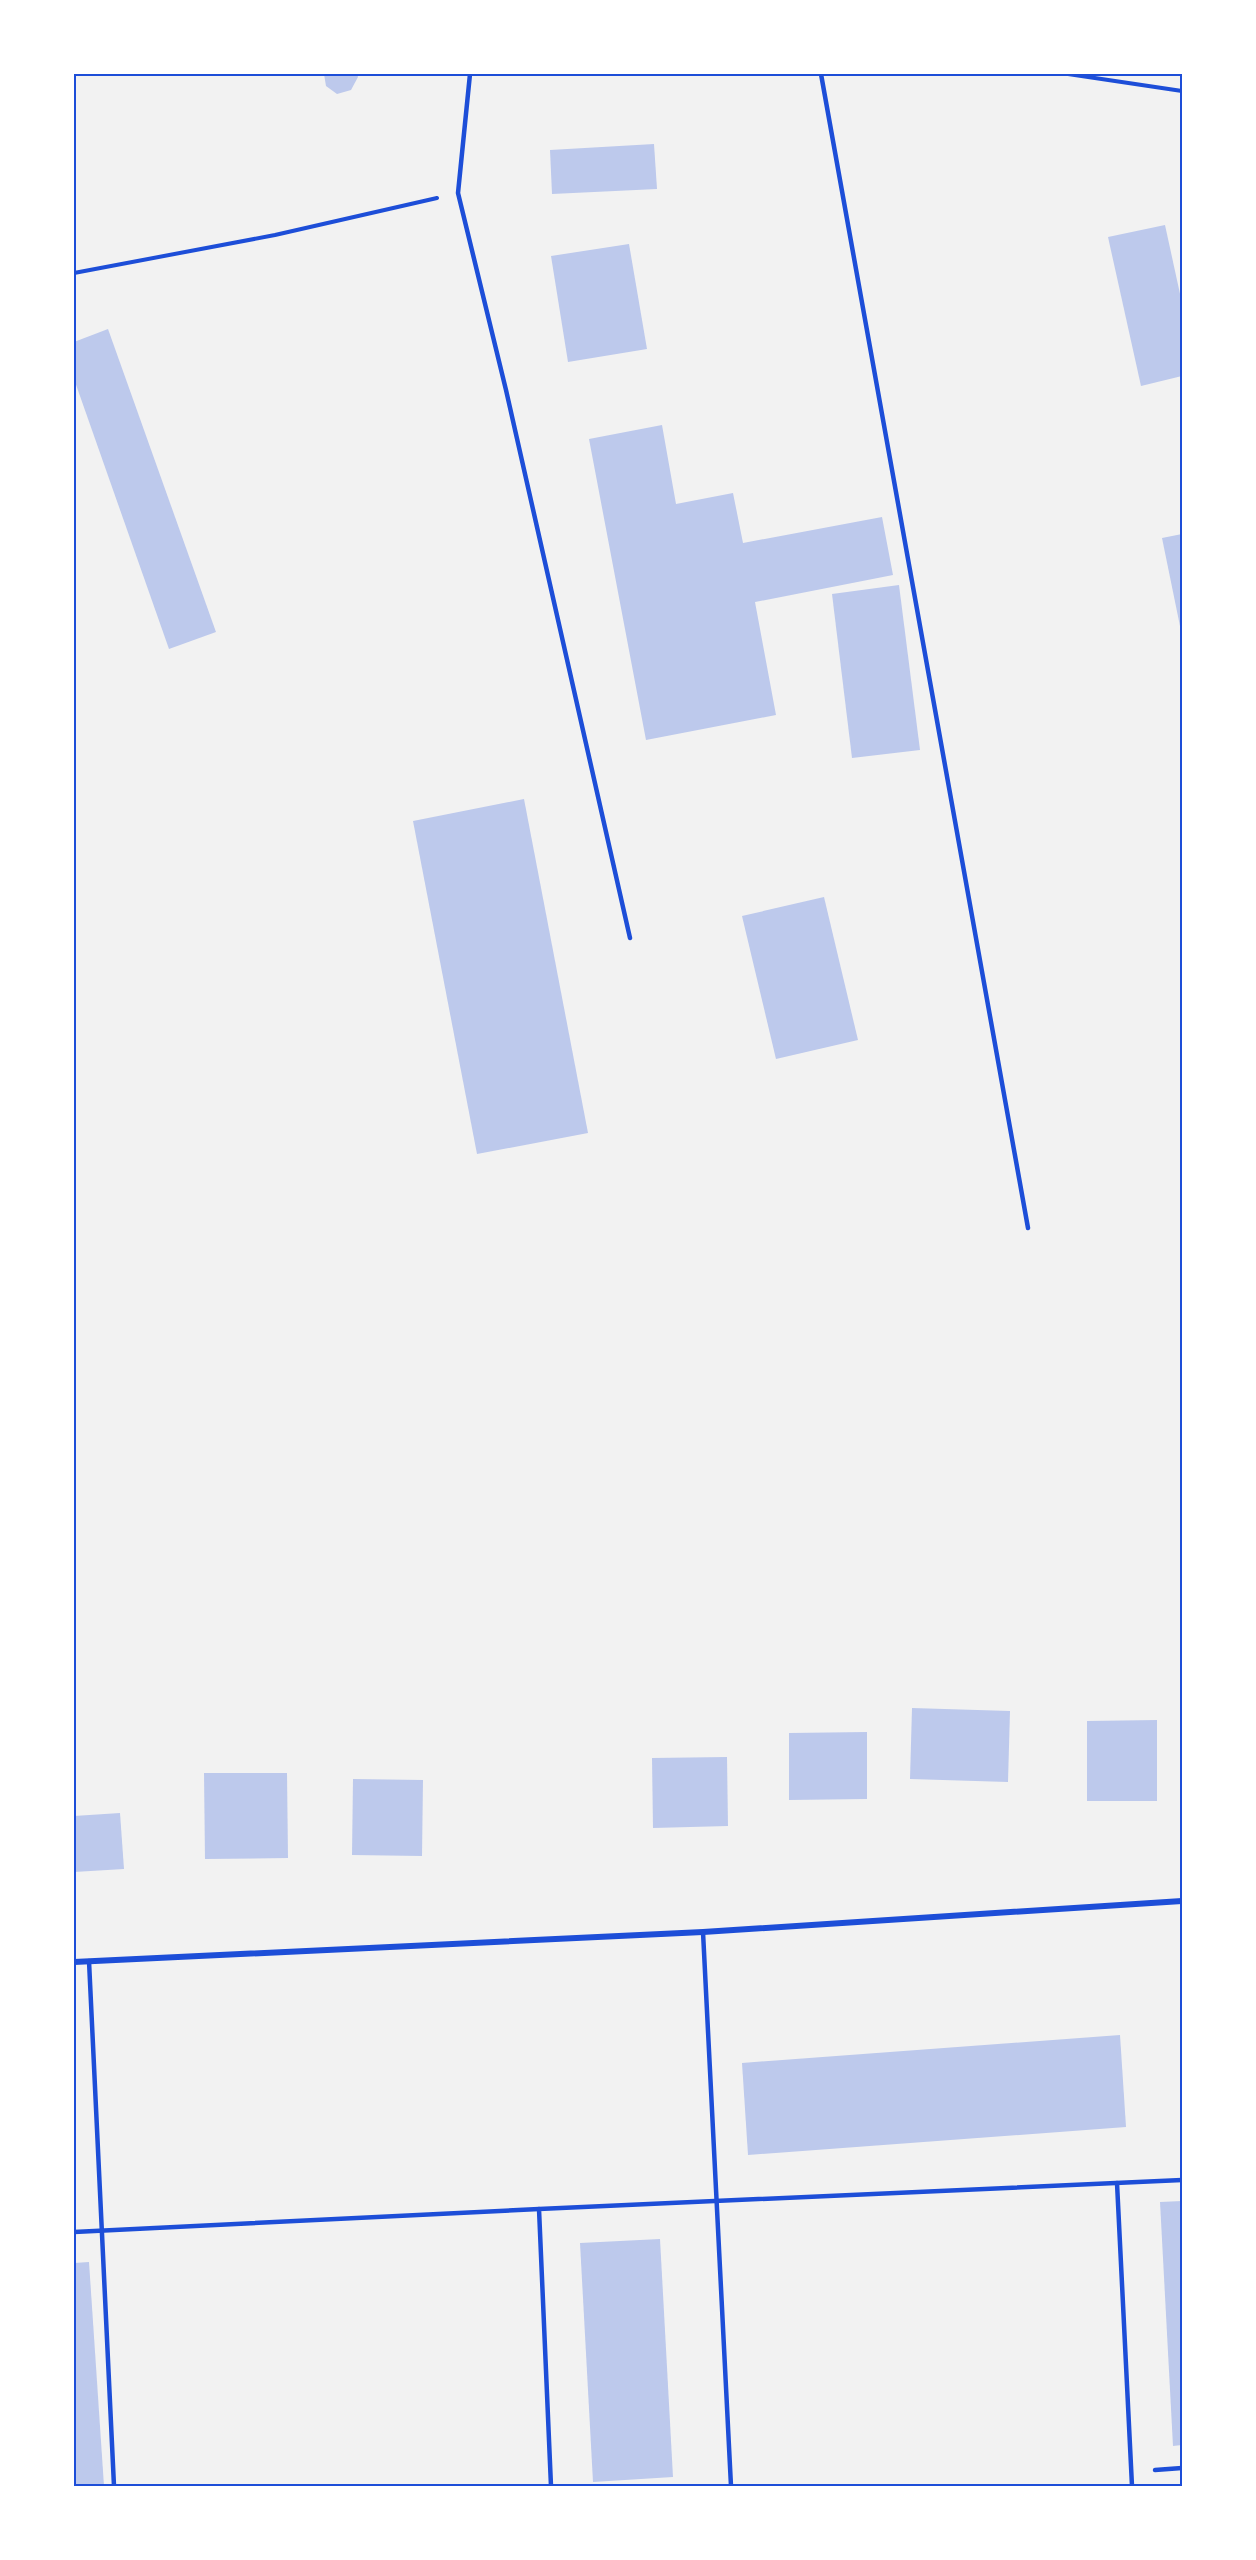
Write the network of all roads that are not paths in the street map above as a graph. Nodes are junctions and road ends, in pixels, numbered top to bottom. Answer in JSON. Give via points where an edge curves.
{"nodes":[{"id":1,"x":470,"y":74,"type":"edge"},
{"id":2,"x":822,"y":74,"type":"edge"},
{"id":3,"x":630,"y":938,"type":"dead end"},
{"id":4,"x":1028,"y":1228,"type":"dead end"},
{"id":5,"x":1182,"y":1901,"type":"edge"},
{"id":6,"x":703,"y":1932,"type":"junction"},
{"id":7,"x":89,"y":1961,"type":"junction"},
{"id":8,"x":74,"y":1962,"type":"edge"},
{"id":9,"x":1182,"y":2180,"type":"edge"},
{"id":10,"x":1117,"y":2183,"type":"junction"},
{"id":11,"x":717,"y":2201,"type":"junction"},
{"id":12,"x":539,"y":2209,"type":"junction"},
{"id":13,"x":102,"y":2230,"type":"junction"},
{"id":14,"x":74,"y":2232,"type":"edge"},
{"id":15,"x":1182,"y":2468,"type":"edge"},
{"id":16,"x":1155,"y":2470,"type":"dead end"},
{"id":17,"x":114,"y":2487,"type":"edge"},
{"id":18,"x":551,"y":2487,"type":"edge"},
{"id":19,"x":731,"y":2487,"type":"edge"},
{"id":20,"x":1132,"y":2487,"type":"edge"}],
"edges":[{"from":1,"to":3,"type":"lane","via":[[458,193]]},
{"from":2,"to":4,"type":"lane"},
{"from":5,"to":6,"type":"street"},
{"from":6,"to":7,"type":"street"},
{"from":6,"to":11,"type":"lane"},
{"from":7,"to":8,"type":"street"},
{"from":7,"to":13,"type":"lane"},
{"from":9,"to":10,"type":"lane"},
{"from":10,"to":11,"type":"lane"},
{"from":10,"to":20,"type":"lane"},
{"from":11,"to":12,"type":"lane"},
{"from":11,"to":19,"type":"lane"},
{"from":12,"to":13,"type":"lane"},
{"from":12,"to":18,"type":"lane"},
{"from":13,"to":14,"type":"lane"},
{"from":13,"to":17,"type":"lane"},
{"from":15,"to":16,"type":"lane"}]}
